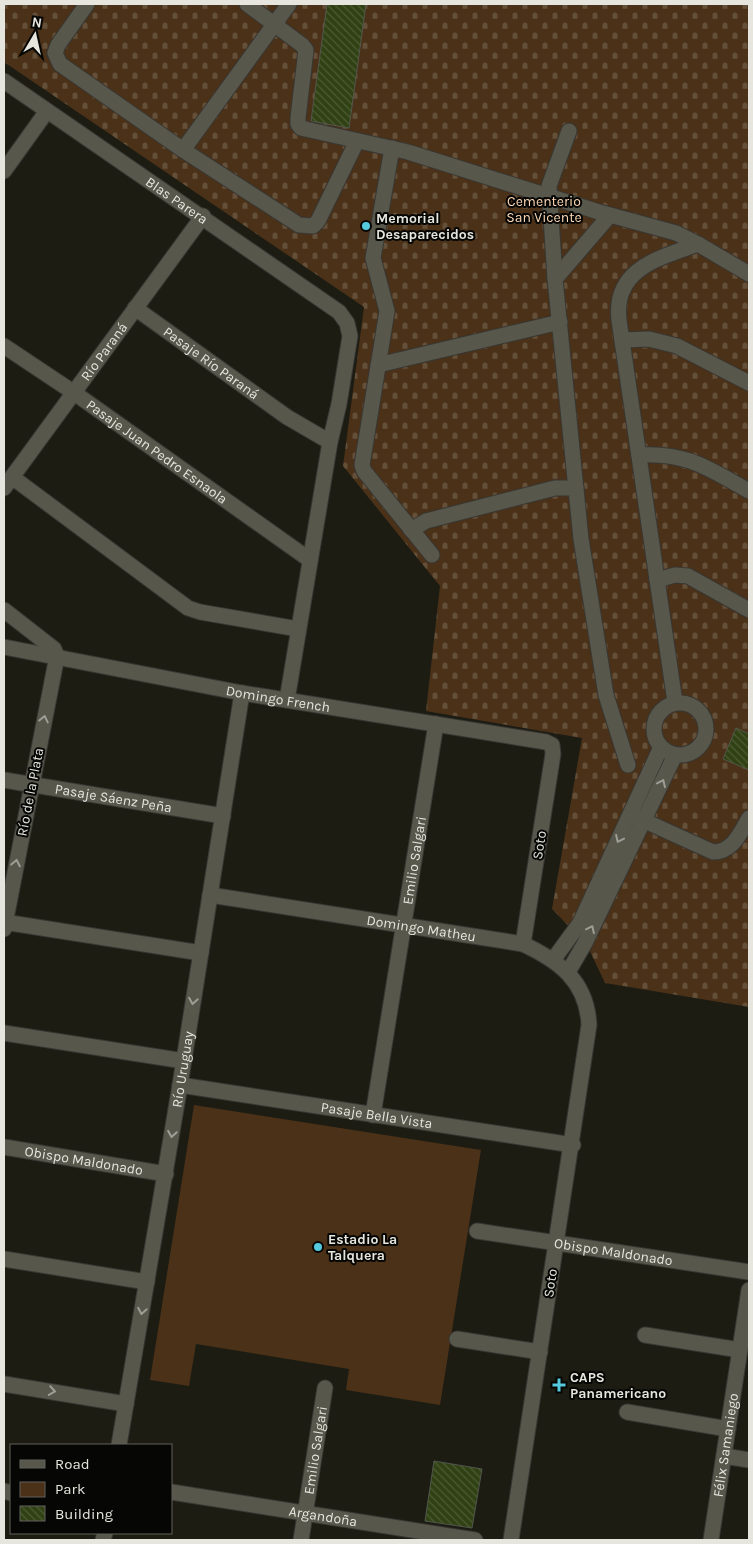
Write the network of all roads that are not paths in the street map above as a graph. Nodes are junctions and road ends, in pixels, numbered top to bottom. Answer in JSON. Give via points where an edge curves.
{"nodes":[{"id":1,"x":87,"y":4,"type":"edge"},
{"id":2,"x":247,"y":4,"type":"edge"},
{"id":3,"x":288,"y":4,"type":"edge"},
{"id":4,"x":274,"y":23,"type":"junction"},
{"id":5,"x":4,"y":81,"type":"edge"},
{"id":6,"x":47,"y":111,"type":"junction"},
{"id":7,"x":568,"y":131,"type":"dead end"},
{"id":8,"x":357,"y":141,"type":"junction"},
{"id":9,"x":392,"y":148,"type":"junction"},
{"id":10,"x":183,"y":150,"type":"junction"},
{"id":11,"x":4,"y":172,"type":"edge"},
{"id":12,"x":549,"y":197,"type":"junction"},
{"id":13,"x":203,"y":216,"type":"junction"},
{"id":14,"x":610,"y":216,"type":"junction"},
{"id":15,"x":698,"y":244,"type":"junction"},
{"id":16,"x":749,"y":274,"type":"edge"},
{"id":17,"x":555,"y":279,"type":"junction"},
{"id":18,"x":135,"y":308,"type":"junction"},
{"id":19,"x":560,"y":322,"type":"junction"},
{"id":20,"x":622,"y":340,"type":"junction"},
{"id":21,"x":4,"y":346,"type":"edge"},
{"id":22,"x":378,"y":365,"type":"junction"},
{"id":23,"x":749,"y":382,"type":"edge"},
{"id":24,"x":73,"y":392,"type":"junction"},
{"id":25,"x":330,"y":442,"type":"junction"},
{"id":26,"x":639,"y":455,"type":"junction"},
{"id":27,"x":8,"y":482,"type":"edge"},
{"id":28,"x":576,"y":488,"type":"junction"},
{"id":29,"x":749,"y":492,"type":"edge"},
{"id":30,"x":411,"y":530,"type":"junction"},
{"id":31,"x":432,"y":555,"type":"dead end"},
{"id":32,"x":310,"y":560,"type":"junction"},
{"id":33,"x":657,"y":580,"type":"junction"},
{"id":34,"x":4,"y":610,"type":"edge"},
{"id":35,"x":749,"y":610,"type":"edge"},
{"id":36,"x":298,"y":629,"type":"junction"},
{"id":37,"x":4,"y":647,"type":"edge"},
{"id":38,"x":57,"y":656,"type":"junction"},
{"id":39,"x":242,"y":692,"type":"junction"},
{"id":40,"x":287,"y":700,"type":"junction"},
{"id":41,"x":675,"y":702,"type":"junction"},
{"id":42,"x":436,"y":724,"type":"junction"},
{"id":43,"x":552,"y":746,"type":"joint"},
{"id":44,"x":661,"y":747,"type":"junction"},
{"id":45,"x":675,"y":754,"type":"junction"},
{"id":46,"x":628,"y":765,"type":"dead end"},
{"id":47,"x":4,"y":780,"type":"edge"},
{"id":48,"x":31,"y":784,"type":"junction"},
{"id":49,"x":223,"y":816,"type":"junction"},
{"id":50,"x":637,"y":817,"type":"junction"},
{"id":51,"x":749,"y":818,"type":"edge"},
{"id":52,"x":210,"y":895,"type":"junction"},
{"id":53,"x":4,"y":924,"type":"edge"},
{"id":54,"x":404,"y":925,"type":"junction"},
{"id":55,"x":523,"y":944,"type":"junction"},
{"id":56,"x":201,"y":953,"type":"junction"},
{"id":57,"x":553,"y":960,"type":"junction"},
{"id":58,"x":568,"y":972,"type":"junction"},
{"id":59,"x":590,"y":1025,"type":"joint"},
{"id":60,"x":4,"y":1032,"type":"edge"},
{"id":61,"x":184,"y":1062,"type":"junction"},
{"id":62,"x":180,"y":1086,"type":"junction"},
{"id":63,"x":374,"y":1115,"type":"junction"},
{"id":64,"x":572,"y":1145,"type":"junction"},
{"id":65,"x":4,"y":1147,"type":"edge"},
{"id":66,"x":166,"y":1174,"type":"junction"},
{"id":67,"x":477,"y":1231,"type":"dead end"},
{"id":68,"x":556,"y":1241,"type":"junction"},
{"id":69,"x":4,"y":1259,"type":"edge"},
{"id":70,"x":749,"y":1272,"type":"edge"},
{"id":71,"x":147,"y":1282,"type":"junction"},
{"id":72,"x":749,"y":1290,"type":"edge"},
{"id":73,"x":645,"y":1335,"type":"dead end"},
{"id":74,"x":457,"y":1339,"type":"dead end"},
{"id":75,"x":740,"y":1350,"type":"junction"},
{"id":76,"x":540,"y":1352,"type":"junction"},
{"id":77,"x":4,"y":1384,"type":"edge"},
{"id":78,"x":325,"y":1388,"type":"dead end"},
{"id":79,"x":126,"y":1404,"type":"junction"},
{"id":80,"x":627,"y":1412,"type":"dead end"},
{"id":81,"x":728,"y":1429,"type":"junction"},
{"id":82,"x":119,"y":1444,"type":"edge"},
{"id":83,"x":724,"y":1456,"type":"junction"},
{"id":84,"x":749,"y":1460,"type":"edge"},
{"id":85,"x":172,"y":1492,"type":"edge"},
{"id":86,"x":306,"y":1513,"type":"junction"},
{"id":87,"x":302,"y":1540,"type":"edge"},
{"id":88,"x":475,"y":1540,"type":"edge"},
{"id":89,"x":510,"y":1540,"type":"edge"},
{"id":90,"x":711,"y":1540,"type":"edge"}],
"edges":[{"from":1,"to":10,"type":"street","via":[[58,45],[55,53],[60,64]]},
{"from":2,"to":4,"type":"street"},
{"from":3,"to":4,"type":"street"},
{"from":4,"to":8,"type":"street","via":[[306,50],[298,124],[308,131]]},
{"from":4,"to":10,"type":"street"},
{"from":5,"to":6,"type":"street","name":"Blas Parera"},
{"from":6,"to":11,"type":"street"},
{"from":6,"to":13,"type":"street","name":"Blas Parera"},
{"from":7,"to":12,"type":"street","via":[[551,178]]},
{"from":8,"to":9,"type":"street"},
{"from":8,"to":10,"type":"street","via":[[318,221],[306,227]]},
{"from":9,"to":12,"type":"street"},
{"from":9,"to":22,"type":"street","via":[[373,258],[386,304]]},
{"from":12,"to":14,"type":"street"},
{"from":12,"to":17,"type":"street"},
{"from":13,"to":18,"type":"street","name":"Río Paraná"},
{"from":13,"to":25,"type":"street","name":"Blas Parera","via":[[339,312],[347,323],[350,336]]},
{"from":14,"to":15,"type":"street","via":[[676,234]]},
{"from":14,"to":17,"type":"street"},
{"from":15,"to":16,"type":"street"},
{"from":15,"to":20,"type":"street","via":[[650,261],[633,275],[618,302]]},
{"from":17,"to":19,"type":"street"},
{"from":18,"to":24,"type":"street","name":"Río Paraná"},
{"from":18,"to":25,"type":"street","name":"Pasaje Río Paraná","via":[[287,416]]},
{"from":19,"to":22,"type":"street"},
{"from":19,"to":28,"type":"street"},
{"from":20,"to":23,"type":"street","via":[[649,339],[677,346]]},
{"from":20,"to":26,"type":"street"},
{"from":21,"to":24,"type":"street","name":"Pasaje Juan Pedro Esnaola"},
{"from":22,"to":30,"type":"street","via":[[362,465]]},
{"from":24,"to":27,"type":"street","name":"Río Paraná"},
{"from":24,"to":32,"type":"street","name":"Pasaje Juan Pedro Esnaola"},
{"from":25,"to":32,"type":"street"},
{"from":26,"to":29,"type":"street","via":[[666,454],[698,462]]},
{"from":26,"to":33,"type":"street"},
{"from":27,"to":36,"type":"street","via":[[188,608]]},
{"from":28,"to":30,"type":"street","via":[[555,488],[426,521]]},
{"from":28,"to":46,"type":"street","via":[[606,695]]},
{"from":30,"to":31,"type":"street"},
{"from":32,"to":36,"type":"street"},
{"from":33,"to":35,"type":"street","via":[[675,575],[688,576]]},
{"from":33,"to":41,"type":"street"},
{"from":34,"to":38,"type":"street","via":[[54,649]]},
{"from":36,"to":40,"type":"street"},
{"from":37,"to":38,"type":"street","name":"Domingo French"},
{"from":38,"to":39,"type":"street","name":"Domingo French"},
{"from":48,"to":38,"type":"street","name":"Río de la Plata","one_way":true},
{"from":39,"to":40,"type":"street","name":"Domingo French"},
{"from":39,"to":49,"type":"street","name":"Río Uruguay"},
{"from":40,"to":42,"type":"street","name":"Domingo French"},
{"from":41,"to":44,"type":"street","via":[[661,710],[653,724],[653,733]]},
{"from":41,"to":45,"type":"street","via":[[693,706],[705,720],[706,729],[700,746],[693,752]]},
{"from":42,"to":43,"type":"street","name":"Domingo French","via":[[546,742]]},
{"from":42,"to":54,"type":"street","name":"Emilio Salgari"},
{"from":43,"to":55,"type":"street","name":"Soto"},
{"from":44,"to":45,"type":"street"},
{"from":44,"to":50,"type":"street"},
{"from":50,"to":45,"type":"street","one_way":true},
{"from":47,"to":48,"type":"street","name":"Pasaje Sáenz Peña"},
{"from":48,"to":49,"type":"street","name":"Pasaje Sáenz Peña"},
{"from":53,"to":48,"type":"street","name":"Río de la Plata","one_way":true},
{"from":49,"to":52,"type":"street","name":"Río Uruguay"},
{"from":50,"to":51,"type":"street","via":[[704,849],[719,852],[733,844]]},
{"from":50,"to":57,"type":"street","one_way":true,"via":[[580,923]]},
{"from":58,"to":50,"type":"street","one_way":true,"via":[[585,943]]},
{"from":52,"to":54,"type":"street","name":"Domingo Matheu"},
{"from":52,"to":56,"type":"street","name":"Río Uruguay"},
{"from":53,"to":56,"type":"street"},
{"from":54,"to":55,"type":"street","name":"Domingo Matheu"},
{"from":54,"to":63,"type":"street","name":"Emilio Salgari"},
{"from":55,"to":57,"type":"street","name":"Domingo Matheu"},
{"from":56,"to":61,"type":"street","name":"Río Uruguay","one_way":true},
{"from":57,"to":58,"type":"street","name":"Domingo Matheu"},
{"from":58,"to":59,"type":"street","name":"Domingo Matheu","via":[[589,1013]]},
{"from":59,"to":64,"type":"street","name":"Soto"},
{"from":60,"to":61,"type":"street"},
{"from":61,"to":62,"type":"street","name":"Río Uruguay"},
{"from":62,"to":63,"type":"street","name":"Pasaje Bella Vista"},
{"from":62,"to":66,"type":"street","name":"Río Uruguay","one_way":true},
{"from":63,"to":64,"type":"street","name":"Pasaje Bella Vista"},
{"from":64,"to":68,"type":"street","name":"Soto"},
{"from":65,"to":66,"type":"street","name":"Obispo Maldonado"},
{"from":66,"to":71,"type":"street","name":"Río Uruguay"},
{"from":67,"to":68,"type":"street","name":"Obispo Maldonado"},
{"from":68,"to":70,"type":"street","name":"Obispo Maldonado"},
{"from":68,"to":76,"type":"street","name":"Soto"},
{"from":69,"to":71,"type":"street"},
{"from":71,"to":79,"type":"street","name":"Río Uruguay","one_way":true},
{"from":72,"to":75,"type":"street","name":"Félix Samaniego"},
{"from":73,"to":75,"type":"street"},
{"from":74,"to":76,"type":"street"},
{"from":75,"to":81,"type":"street","name":"Félix Samaniego"},
{"from":76,"to":89,"type":"street","name":"Soto"},
{"from":77,"to":79,"type":"street","one_way":true},
{"from":78,"to":86,"type":"street","name":"Emilio Salgari"},
{"from":79,"to":82,"type":"street","name":"Río Uruguay"},
{"from":80,"to":81,"type":"street"},
{"from":81,"to":83,"type":"street","name":"Félix Samaniego"},
{"from":83,"to":84,"type":"street"},
{"from":83,"to":90,"type":"street","name":"Félix Samaniego"},
{"from":85,"to":86,"type":"street","name":"Argandoña"},
{"from":86,"to":87,"type":"street","name":"Emilio Salgari"},
{"from":86,"to":88,"type":"street","name":"Argandoña"}]}
